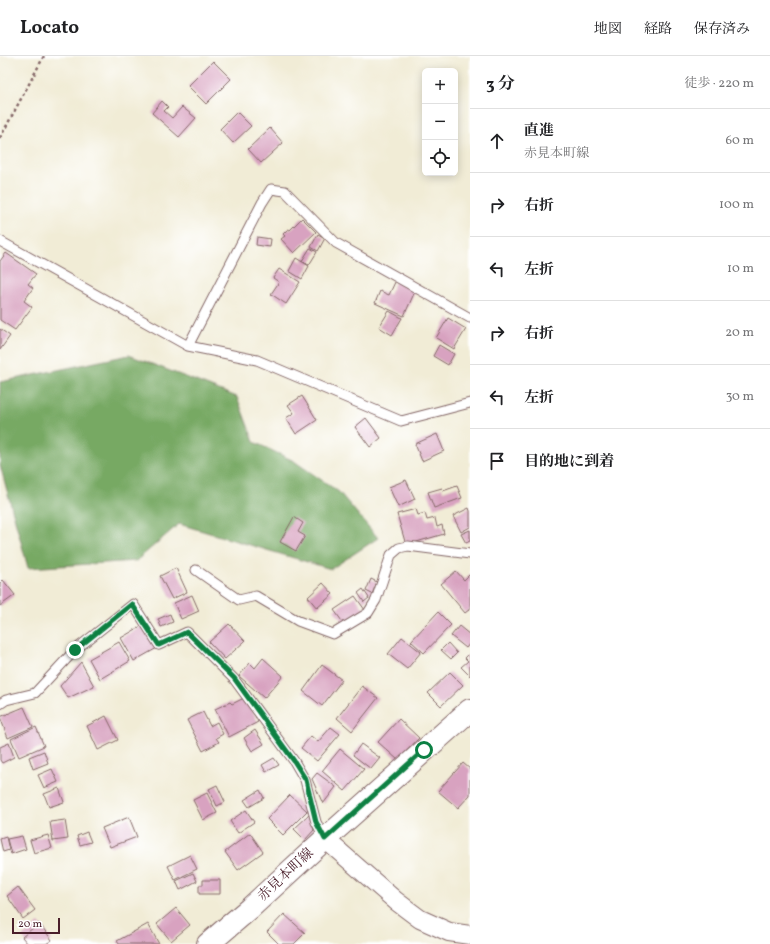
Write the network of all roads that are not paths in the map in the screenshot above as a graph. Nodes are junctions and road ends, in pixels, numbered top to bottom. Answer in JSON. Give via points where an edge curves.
{"nodes":[{"id":1,"x":0,"y":241,"type":"edge"},
{"id":2,"x":470,"y":318,"type":"edge"},
{"id":3,"x":188,"y":346,"type":"junction"},
{"id":4,"x":470,"y":403,"type":"edge"},
{"id":5,"x":470,"y":554,"type":"edge"},
{"id":6,"x":196,"y":570,"type":"dead end"},
{"id":7,"x":0,"y":704,"type":"edge"},
{"id":8,"x":470,"y":710,"type":"edge"},
{"id":9,"x":325,"y":839,"type":"junction"},
{"id":10,"x":470,"y":935,"type":"edge"},
{"id":11,"x":208,"y":944,"type":"edge"}],
"edges":[{"from":1,"to":3,"type":"lane"},
{"from":2,"to":3,"type":"lane","via":[[336,243],[285,190],[271,190]]},
{"from":3,"to":4,"type":"lane","via":[[256,360],[401,421]]},
{"from":5,"to":6,"type":"lane","via":[[408,546],[399,548],[390,555],[376,600],[368,613],[333,634],[298,620],[256,596],[239,600]]},
{"from":7,"to":9,"type":"lane","via":[[6,700],[36,693],[75,650],[132,604],[159,645],[187,632],[234,678],[306,780],[316,822]]},
{"from":8,"to":9,"type":"main road","name":"赤見本町線"},
{"from":9,"to":10,"type":"street","via":[[420,919],[449,932]]},
{"from":9,"to":11,"type":"main road","name":"赤見本町線"}]}
